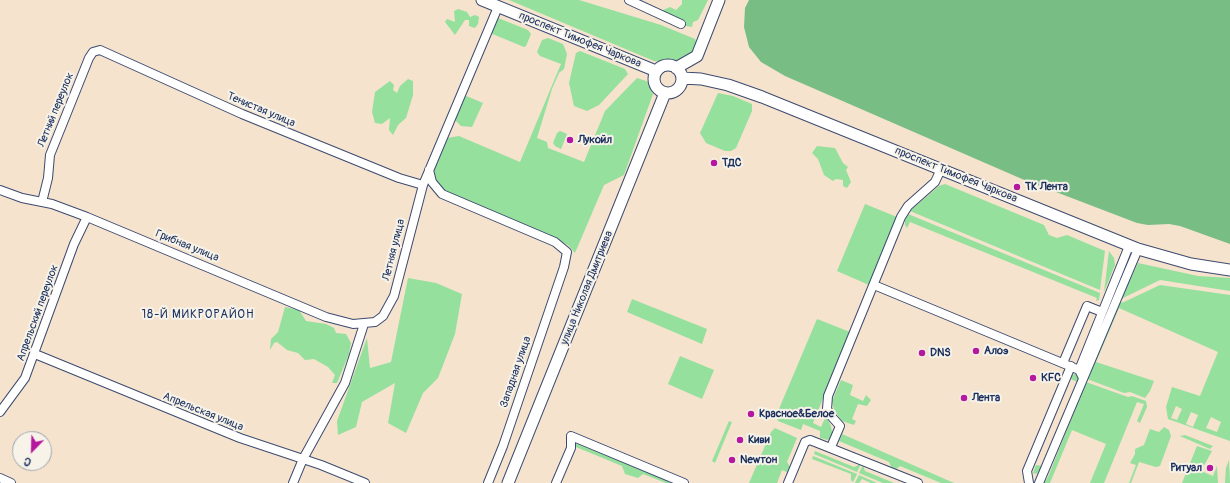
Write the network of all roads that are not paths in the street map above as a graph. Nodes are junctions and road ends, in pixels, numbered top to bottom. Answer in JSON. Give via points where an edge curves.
{"nodes":[{"id":1,"x":482,"y":0,"type":"edge"},
{"id":2,"x":629,"y":0,"type":"edge"},
{"id":3,"x":719,"y":0,"type":"edge"},
{"id":4,"x":498,"y":6,"type":"junction"},
{"id":5,"x":681,"y":24,"type":"dead end"},
{"id":6,"x":93,"y":52,"type":"joint"},
{"id":7,"x":676,"y":68,"type":"junction"},
{"id":8,"x":656,"y":71,"type":"junction"},
{"id":9,"x":682,"y":78,"type":"junction"},
{"id":10,"x":664,"y":93,"type":"junction"},
{"id":11,"x":941,"y":169,"type":"junction"},
{"id":12,"x":429,"y":170,"type":"junction"},
{"id":13,"x":423,"y":186,"type":"junction"},
{"id":14,"x":0,"y":190,"type":"edge"},
{"id":15,"x":42,"y":202,"type":"junction"},
{"id":16,"x":87,"y":216,"type":"junction"},
{"id":17,"x":1134,"y":248,"type":"junction"},
{"id":18,"x":1230,"y":270,"type":"edge"},
{"id":19,"x":874,"y":285,"type":"junction"},
{"id":20,"x":1102,"y":312,"type":"junction"},
{"id":21,"x":364,"y":324,"type":"junction"},
{"id":22,"x":35,"y":354,"type":"junction"},
{"id":23,"x":1067,"y":365,"type":"junction"},
{"id":24,"x":1083,"y":373,"type":"junction"},
{"id":25,"x":0,"y":412,"type":"edge"},
{"id":26,"x":831,"y":447,"type":"junction"},
{"id":27,"x":303,"y":459,"type":"junction"},
{"id":28,"x":0,"y":478,"type":"edge"},
{"id":29,"x":11,"y":483,"type":"edge"},
{"id":30,"x":293,"y":483,"type":"edge"},
{"id":31,"x":365,"y":483,"type":"edge"},
{"id":32,"x":488,"y":483,"type":"edge"},
{"id":33,"x":508,"y":483,"type":"edge"},
{"id":34,"x":556,"y":483,"type":"edge"},
{"id":35,"x":684,"y":483,"type":"edge"},
{"id":36,"x":788,"y":483,"type":"edge"},
{"id":37,"x":918,"y":483,"type":"edge"},
{"id":38,"x":1029,"y":483,"type":"edge"},
{"id":39,"x":1039,"y":483,"type":"edge"}],
"edges":[{"from":1,"to":4,"type":"main road","name":"проспект Тимофея Чаркова"},
{"from":2,"to":5,"type":"street"},
{"from":3,"to":7,"type":"main road","via":[[697,56]]},
{"from":4,"to":8,"type":"main road","name":"проспект Тимофея Чаркова"},
{"from":4,"to":12,"type":"street","name":"Летняя улица"},
{"from":6,"to":13,"type":"street","name":"Тенистая улица","via":[[100,50],[242,114]]},
{"from":6,"to":15,"type":"street","name":"Летний переулок","via":[[50,155]]},
{"from":7,"to":8,"type":"main road","via":[[665,65]]},
{"from":7,"to":9,"type":"main road"},
{"from":8,"to":10,"type":"main road","via":[[654,84]]},
{"from":9,"to":10,"type":"main road","via":[[677,90],[669,94]]},
{"from":9,"to":11,"type":"main road","name":"проспект Тимофея Чаркова","via":[[701,79],[741,89]]},
{"from":10,"to":33,"type":"main road","name":"улица Николая Дмитриева"},
{"from":11,"to":17,"type":"main road","name":"проспект Тимофея Чаркова"},
{"from":11,"to":19,"type":"street","via":[[935,182],[905,211]]},
{"from":12,"to":13,"type":"street","name":"Летняя улица"},
{"from":12,"to":32,"type":"street","name":"Западная улица","via":[[432,182],[442,194],[555,242],[567,252],[564,267]]},
{"from":13,"to":21,"type":"street","name":"Летняя улица","via":[[394,296],[383,316],[375,322]]},
{"from":14,"to":15,"type":"street","name":"Грибная улица"},
{"from":15,"to":16,"type":"street","name":"Грибная улица"},
{"from":16,"to":21,"type":"street","name":"Грибная улица","via":[[326,317]]},
{"from":16,"to":22,"type":"street","name":"Апрельский переулок","via":[[74,244]]},
{"from":17,"to":18,"type":"main road","name":"проспект Тимофея Чаркова","via":[[1191,264]]},
{"from":17,"to":20,"type":"street"},
{"from":17,"to":24,"type":"street"},
{"from":19,"to":23,"type":"street"},
{"from":19,"to":26,"type":"street","via":[[828,396],[827,409],[840,426]]},
{"from":20,"to":23,"type":"street","via":[[1087,306]]},
{"from":20,"to":24,"type":"street"},
{"from":21,"to":27,"type":"street","via":[[346,382]]},
{"from":22,"to":25,"type":"street","name":"Апрельский переулок","via":[[20,387]]},
{"from":22,"to":27,"type":"street","name":"Апрельская улица","via":[[240,438]]},
{"from":23,"to":24,"type":"street"},
{"from":23,"to":38,"type":"street","via":[[1027,471]]},
{"from":24,"to":39,"type":"street"},
{"from":26,"to":36,"type":"street","via":[[814,440],[805,442]]},
{"from":26,"to":37,"type":"street"},
{"from":27,"to":30,"type":"street"},
{"from":27,"to":31,"type":"street","name":"Апрельская улица"},
{"from":28,"to":29,"type":"street"},
{"from":34,"to":35,"type":"street","via":[[570,448],[571,436]]}]}
